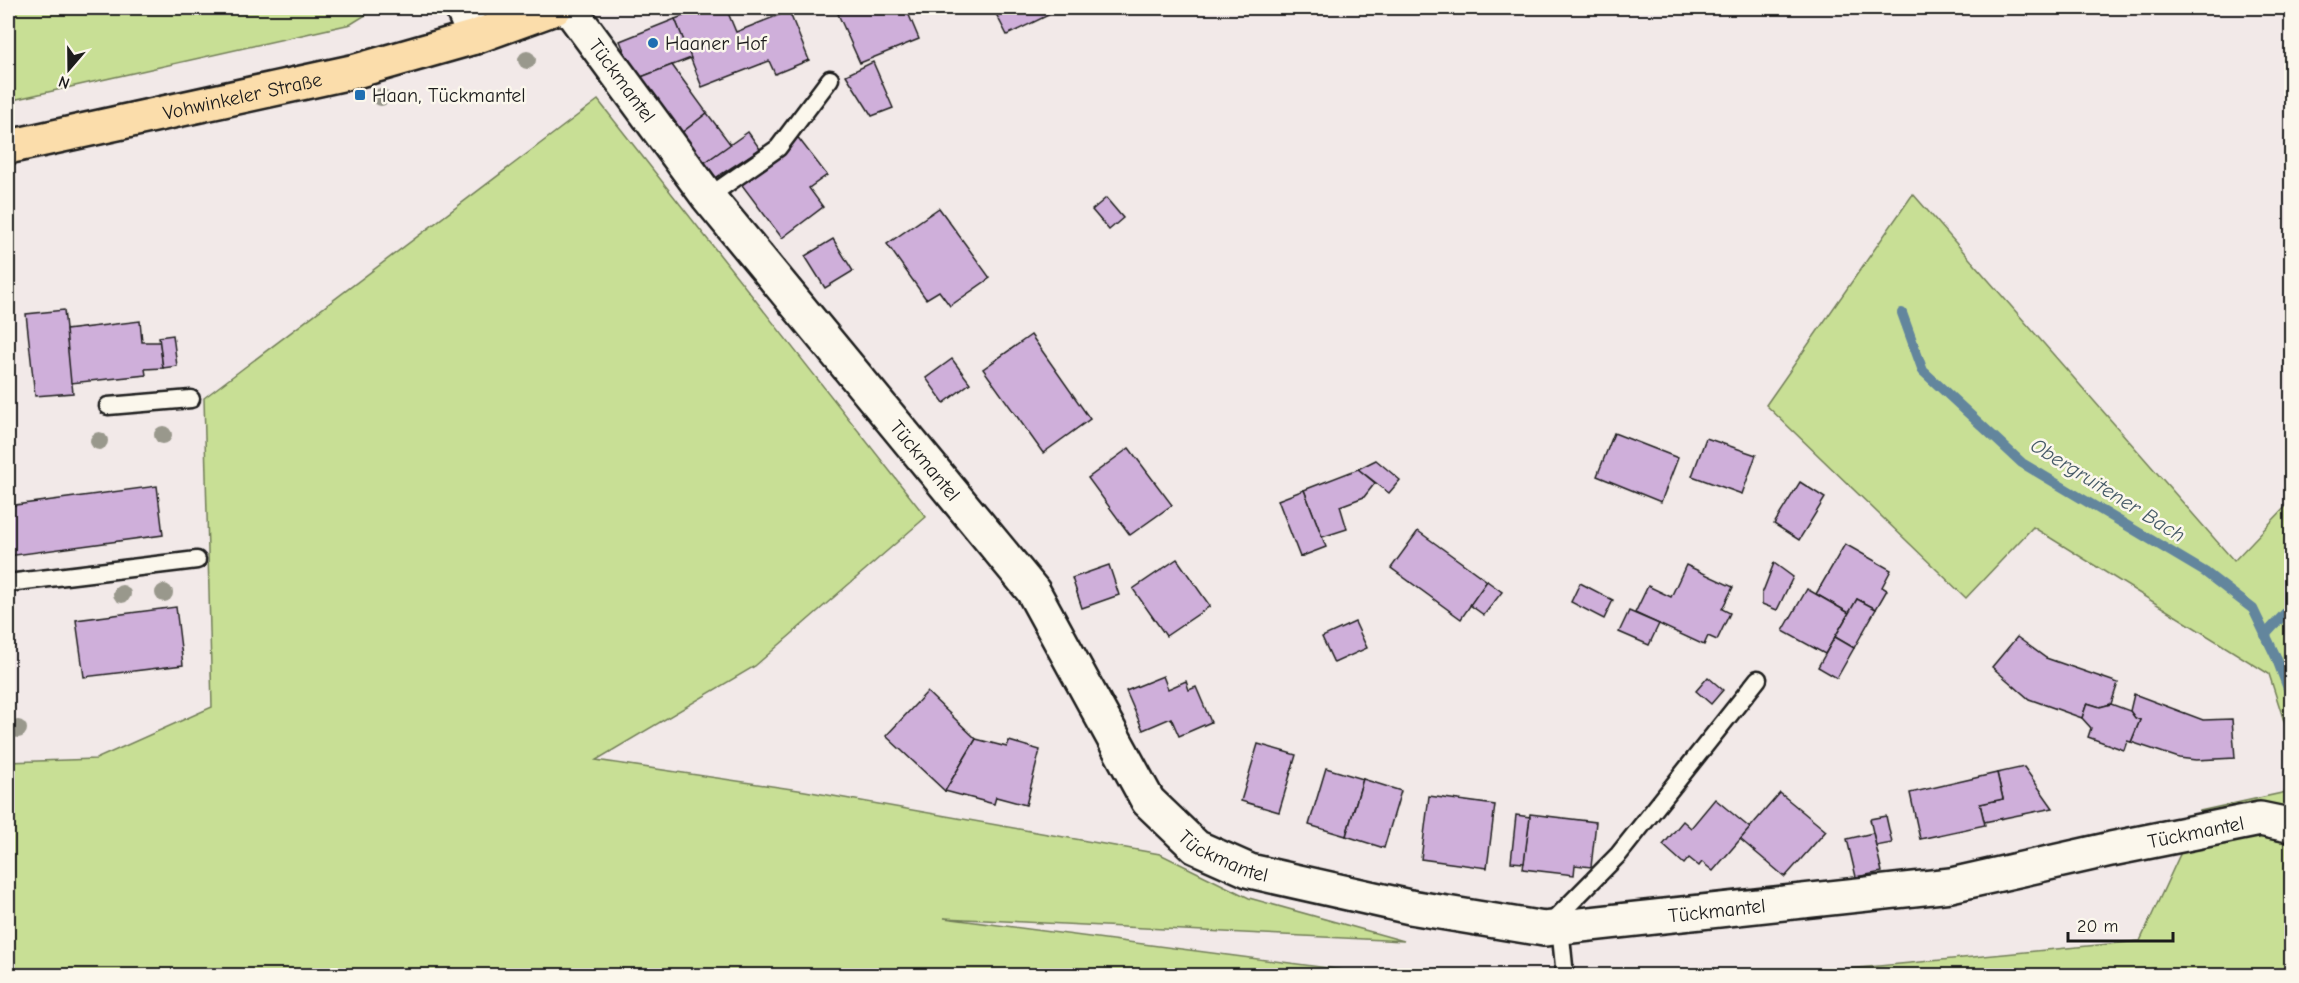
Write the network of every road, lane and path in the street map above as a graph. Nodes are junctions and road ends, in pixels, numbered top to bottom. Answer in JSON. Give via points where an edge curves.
{"nodes":[{"id":1,"x":555,"y":8,"type":"edge"},
{"id":2,"x":569,"y":8,"type":"edge"},
{"id":3,"x":469,"y":22,"type":"edge"},
{"id":4,"x":830,"y":78,"type":"dead end"},
{"id":5,"x":8,"y":147,"type":"edge"},
{"id":6,"x":708,"y":197,"type":"junction"},
{"id":7,"x":191,"y":399,"type":"dead end"},
{"id":8,"x":108,"y":406,"type":"dead end"},
{"id":9,"x":197,"y":560,"type":"dead end"},
{"id":10,"x":8,"y":583,"type":"edge"},
{"id":11,"x":1758,"y":679,"type":"dead end"},
{"id":12,"x":2288,"y":830,"type":"edge"},
{"id":13,"x":1552,"y":928,"type":"junction"},
{"id":14,"x":1565,"y":975,"type":"edge"}],
"edges":[{"from":1,"to":3,"type":"main road","name":"Vohwinkeler Straße"},
{"from":2,"to":6,"type":"street","name":"Tückmantel"},
{"from":3,"to":5,"type":"main road","name":"Vohwinkeler Straße","via":[[356,71]]},
{"from":4,"to":6,"type":"lane","via":[[778,148]]},
{"from":6,"to":13,"type":"street","name":"Tückmantel","via":[[1033,591],[1148,801],[1196,847],[1250,871],[1410,907]]},
{"from":7,"to":8,"type":"lane"},
{"from":9,"to":10,"type":"lane"},
{"from":11,"to":13,"type":"lane","via":[[1619,854]]},
{"from":12,"to":13,"type":"street","name":"Tückmantel","via":[[2260,819],[1951,885]]},
{"from":13,"to":14,"type":"lane"}]}
